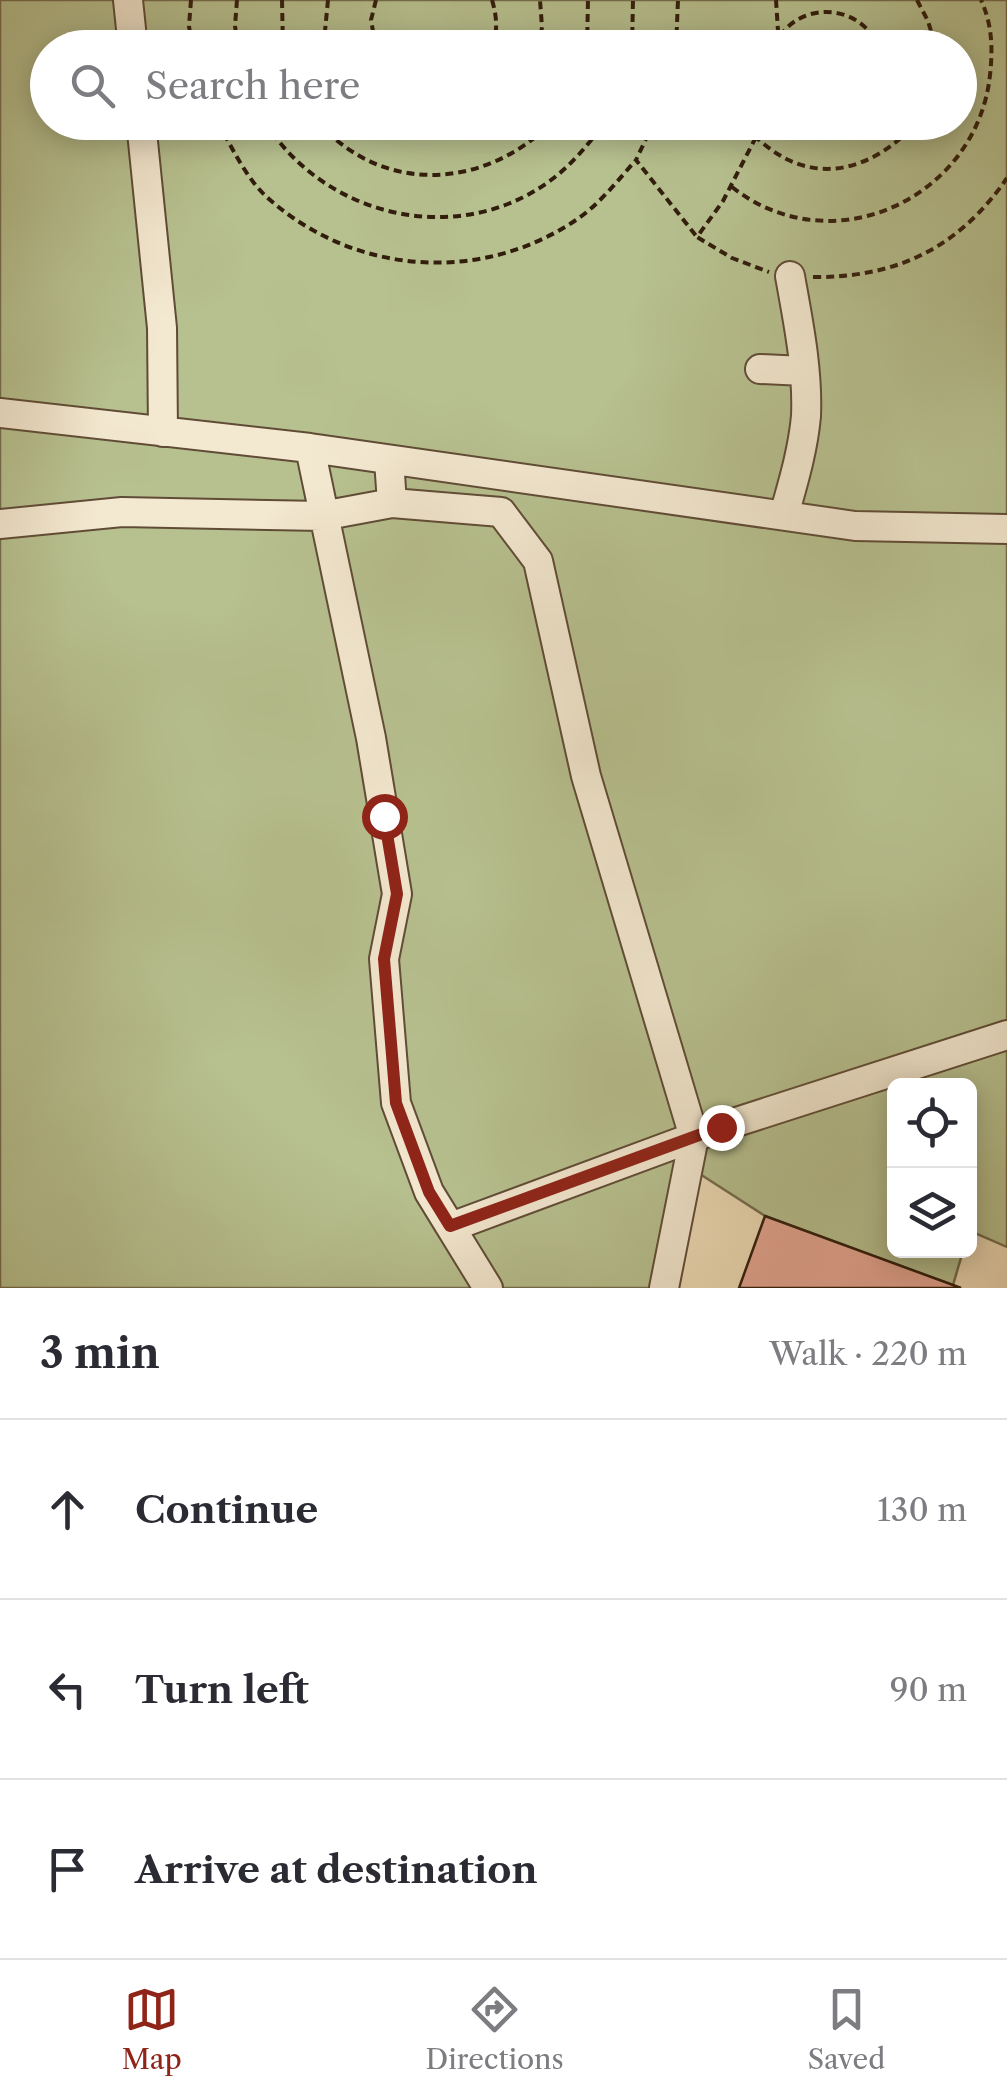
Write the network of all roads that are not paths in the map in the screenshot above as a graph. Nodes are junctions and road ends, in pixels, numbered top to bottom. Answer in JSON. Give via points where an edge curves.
{"nodes":[{"id":1,"x":128,"y":0,"type":"edge"},
{"id":2,"x":131,"y":30,"type":"edge"},
{"id":3,"x":142,"y":140,"type":"edge"},
{"id":4,"x":786,"y":289,"type":"road end"},
{"id":5,"x":760,"y":369,"type":"dead end"},
{"id":6,"x":804,"y":371,"type":"junction"},
{"id":7,"x":0,"y":413,"type":"edge"},
{"id":8,"x":164,"y":432,"type":"junction"},
{"id":9,"x":310,"y":448,"type":"junction"},
{"id":10,"x":389,"y":460,"type":"junction"},
{"id":11,"x":392,"y":504,"type":"junction"},
{"id":12,"x":784,"y":515,"type":"junction"},
{"id":13,"x":322,"y":516,"type":"junction"},
{"id":14,"x":0,"y":524,"type":"edge"},
{"id":15,"x":1007,"y":529,"type":"edge"},
{"id":16,"x":1007,"y":1034,"type":"edge"},
{"id":17,"x":694,"y":1137,"type":"junction"},
{"id":18,"x":450,"y":1226,"type":"junction"},
{"id":19,"x":488,"y":1288,"type":"edge"},
{"id":20,"x":664,"y":1288,"type":"edge"}],
"edges":[{"from":1,"to":2,"type":"lane"},
{"from":3,"to":8,"type":"lane","via":[[162,328]]},
{"from":4,"to":6,"type":"lane"},
{"from":5,"to":6,"type":"lane"},
{"from":6,"to":12,"type":"lane","via":[[800,458]]},
{"from":7,"to":8,"type":"lane"},
{"from":8,"to":9,"type":"lane"},
{"from":9,"to":10,"type":"lane"},
{"from":9,"to":13,"type":"lane"},
{"from":10,"to":11,"type":"lane"},
{"from":10,"to":12,"type":"lane"},
{"from":11,"to":13,"type":"lane"},
{"from":11,"to":17,"type":"lane","via":[[501,512],[538,561],[586,776]]},
{"from":12,"to":15,"type":"lane","via":[[856,526]]},
{"from":13,"to":14,"type":"lane","via":[[122,512]]},
{"from":13,"to":18,"type":"lane","via":[[372,738],[397,894],[384,959],[396,1103],[429,1192]]},
{"from":16,"to":17,"type":"lane"},
{"from":17,"to":18,"type":"lane"},
{"from":17,"to":20,"type":"lane"},
{"from":18,"to":19,"type":"lane"}]}
